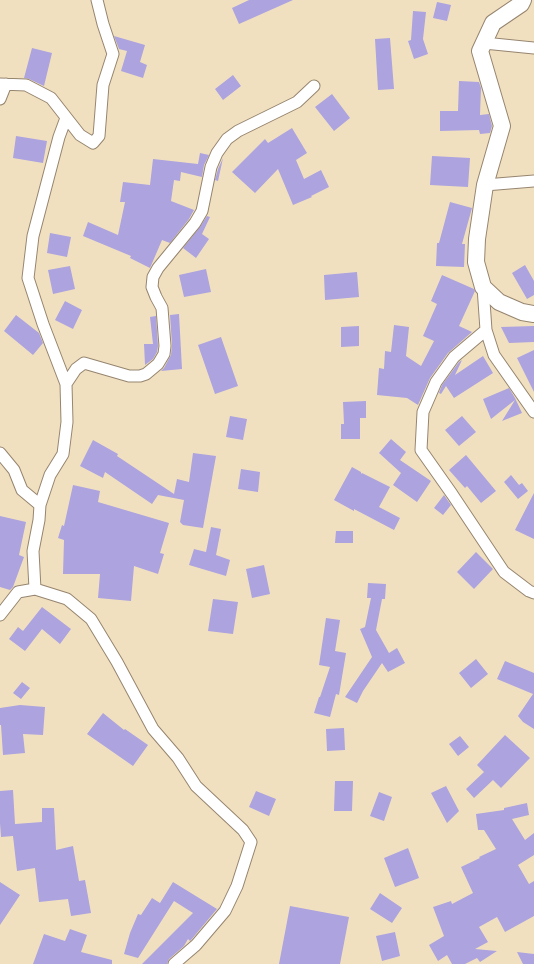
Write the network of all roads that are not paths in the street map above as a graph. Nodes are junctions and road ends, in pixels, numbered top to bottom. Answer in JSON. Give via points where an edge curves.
{"nodes":[{"id":1,"x":97,"y":0,"type":"edge"},
{"id":2,"x":522,"y":0,"type":"edge"},
{"id":3,"x":484,"y":43,"type":"junction"},
{"id":4,"x":534,"y":48,"type":"edge"},
{"id":5,"x":3,"y":84,"type":"edge"},
{"id":6,"x":314,"y":86,"type":"dead end"},
{"id":7,"x":0,"y":99,"type":"edge"},
{"id":8,"x":66,"y":118,"type":"junction"},
{"id":9,"x":534,"y":181,"type":"edge"},
{"id":10,"x":485,"y":185,"type":"junction"},
{"id":11,"x":483,"y":287,"type":"junction"},
{"id":12,"x":534,"y":314,"type":"edge"},
{"id":13,"x":486,"y":330,"type":"junction"},
{"id":14,"x":66,"y":384,"type":"junction"},
{"id":15,"x":534,"y":412,"type":"edge"},
{"id":16,"x":0,"y":453,"type":"edge"},
{"id":17,"x":40,"y":505,"type":"junction"},
{"id":18,"x":35,"y":589,"type":"junction"},
{"id":19,"x":534,"y":593,"type":"edge"},
{"id":20,"x":0,"y":615,"type":"edge"},
{"id":21,"x":174,"y":964,"type":"edge"}],
"edges":[{"from":1,"to":8,"type":"street","via":[[113,54],[103,86],[99,136],[93,143],[80,135]]},
{"from":2,"to":3,"type":"street","via":[[521,4],[493,24]]},
{"from":3,"to":4,"type":"street"},
{"from":3,"to":10,"type":"street","via":[[480,51],[502,126]]},
{"from":5,"to":7,"type":"street"},
{"from":5,"to":8,"type":"street","via":[[26,85],[51,98]]},
{"from":6,"to":14,"type":"street","via":[[297,102],[238,131],[217,153],[211,167],[202,211],[187,235],[153,277],[152,287],[162,308],[165,346],[158,364],[146,374],[129,376],[84,363],[76,369]]},
{"from":8,"to":14,"type":"street","via":[[33,236],[28,278]]},
{"from":9,"to":10,"type":"street"},
{"from":10,"to":11,"type":"street","via":[[476,262]]},
{"from":11,"to":12,"type":"street","via":[[499,302]]},
{"from":11,"to":13,"type":"street"},
{"from":13,"to":15,"type":"street","via":[[494,356]]},
{"from":13,"to":19,"type":"street","via":[[454,356],[436,382],[423,412],[421,450],[504,572]]},
{"from":14,"to":17,"type":"street","via":[[67,422],[63,454],[50,475]]},
{"from":16,"to":17,"type":"street","via":[[14,470],[22,490]]},
{"from":17,"to":18,"type":"street","via":[[33,551]]},
{"from":18,"to":20,"type":"street","via":[[18,592]]},
{"from":18,"to":21,"type":"street","via":[[67,599],[91,619],[153,729],[178,758],[196,786],[243,830],[251,842],[237,886],[225,911],[196,945]]}]}
